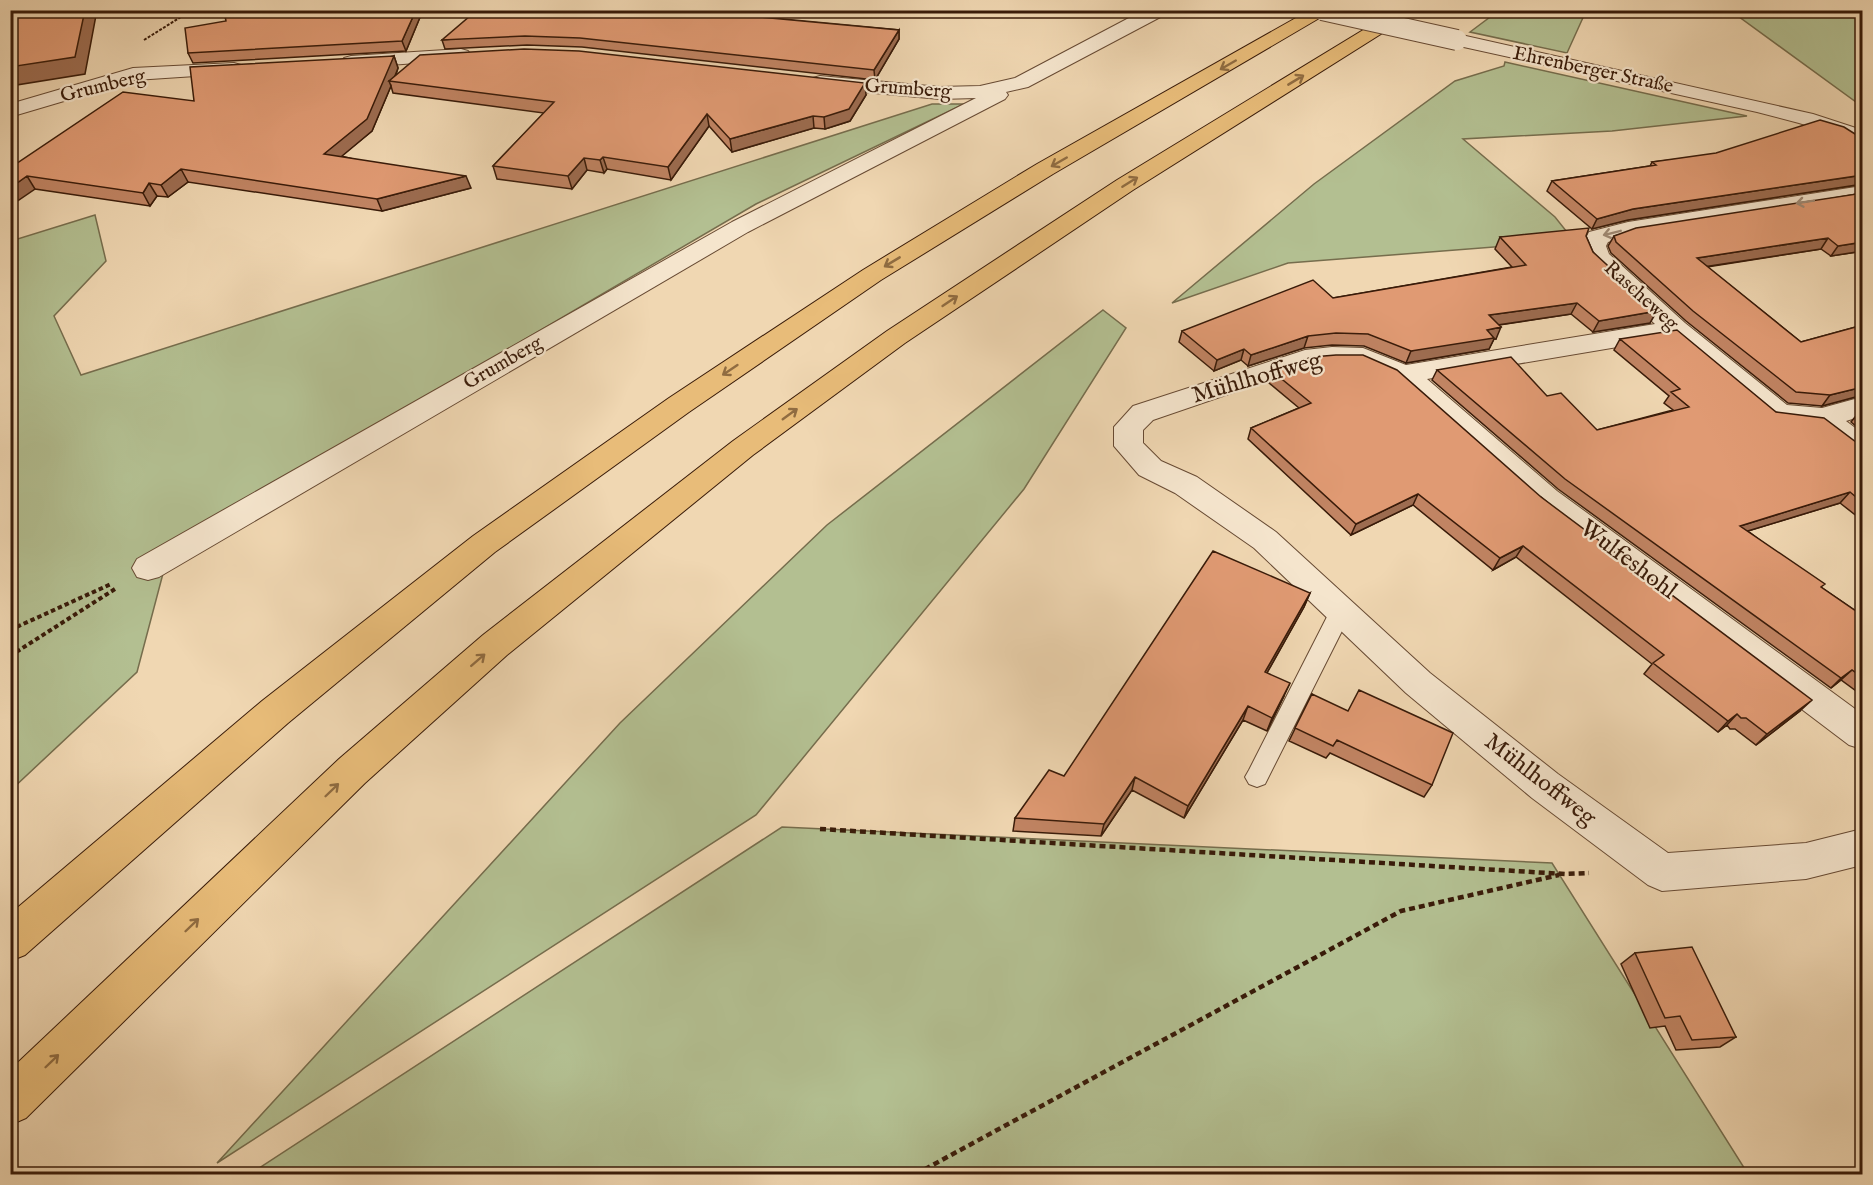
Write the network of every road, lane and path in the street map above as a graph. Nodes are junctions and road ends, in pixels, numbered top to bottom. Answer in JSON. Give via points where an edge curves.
{"nodes":[{"id":1,"x":192,"y":10,"type":"edge"},
{"id":2,"x":1159,"y":10,"type":"edge"},
{"id":3,"x":1323,"y":10,"type":"edge"},
{"id":4,"x":1410,"y":10,"type":"edge"},
{"id":5,"x":144,"y":40,"type":"dead end"},
{"id":6,"x":476,"y":54,"type":"edge"},
{"id":7,"x":337,"y":63,"type":"edge"},
{"id":8,"x":255,"y":68,"type":"edge"},
{"id":9,"x":804,"y":80,"type":"edge"},
{"id":10,"x":1021,"y":83,"type":"junction"},
{"id":11,"x":10,"y":111,"type":"edge"},
{"id":12,"x":1863,"y":136,"type":"edge"},
{"id":13,"x":1863,"y":193,"type":"edge"},
{"id":14,"x":1677,"y":328,"type":"junction"},
{"id":15,"x":1404,"y":374,"type":"junction"},
{"id":16,"x":1863,"y":406,"type":"edge"},
{"id":17,"x":1824,"y":418,"type":"junction"},
{"id":18,"x":1863,"y":447,"type":"edge"},
{"id":19,"x":148,"y":568,"type":"junction"},
{"id":20,"x":1341,"y":611,"type":"junction"},
{"id":21,"x":10,"y":630,"type":"edge"},
{"id":22,"x":10,"y":656,"type":"edge"},
{"id":23,"x":1863,"y":734,"type":"edge"},
{"id":24,"x":1257,"y":777,"type":"dead end"},
{"id":25,"x":820,"y":829,"type":"dead end"},
{"id":26,"x":1863,"y":847,"type":"edge"},
{"id":27,"x":10,"y":941,"type":"edge"},
{"id":28,"x":10,"y":1102,"type":"edge"},
{"id":29,"x":916,"y":1174,"type":"edge"}],
"edges":[{"from":1,"to":5,"type":"path"},
{"from":2,"to":10,"type":"street","name":"Grumberg"},
{"from":3,"to":12,"type":"street","name":"Ehrenberger Straße","bridge":true,"via":[[1757,106]]},
{"from":3,"to":27,"type":"highway","one_way":true,"via":[[882,269],[679,405],[475,551],[275,712]]},
{"from":28,"to":4,"type":"highway","one_way":true,"via":[[352,771],[495,645],[743,448],[896,337],[1125,185]]},
{"from":6,"to":7,"type":"street"},
{"from":8,"to":11,"type":"street","name":"Grumberg","via":[[133,74]]},
{"from":9,"to":10,"type":"street","name":"Grumberg","via":[[939,93],[980,92]]},
{"from":10,"to":19,"type":"street","name":"Grumberg","via":[[740,227]]},
{"from":13,"to":14,"type":"street","name":"Rascheweg","one_way":true,"via":[[1598,237],[1594,246],[1598,257]]},
{"from":14,"to":15,"type":"street"},
{"from":14,"to":17,"type":"street","name":"Rascheweg","via":[[1779,414]]},
{"from":15,"to":20,"type":"street","name":"Mühlhoffweg","via":[[1364,357],[1305,359],[1143,413],[1128,427],[1129,446],[1150,468],[1186,485],[1264,540]]},
{"from":15,"to":23,"type":"street","name":"Wulfeshohl","via":[[1546,499]]},
{"from":16,"to":17,"type":"street"},
{"from":17,"to":18,"type":"street"},
{"from":19,"to":21,"type":"path"},
{"from":19,"to":22,"type":"path"},
{"from":20,"to":24,"type":"lane"},
{"from":20,"to":26,"type":"street","name":"Mühlhoffweg","via":[[1418,683],[1527,772],[1662,872],[1806,861]]},
{"from":25,"to":29,"type":"path","via":[[1565,874],[1401,911]]}]}
